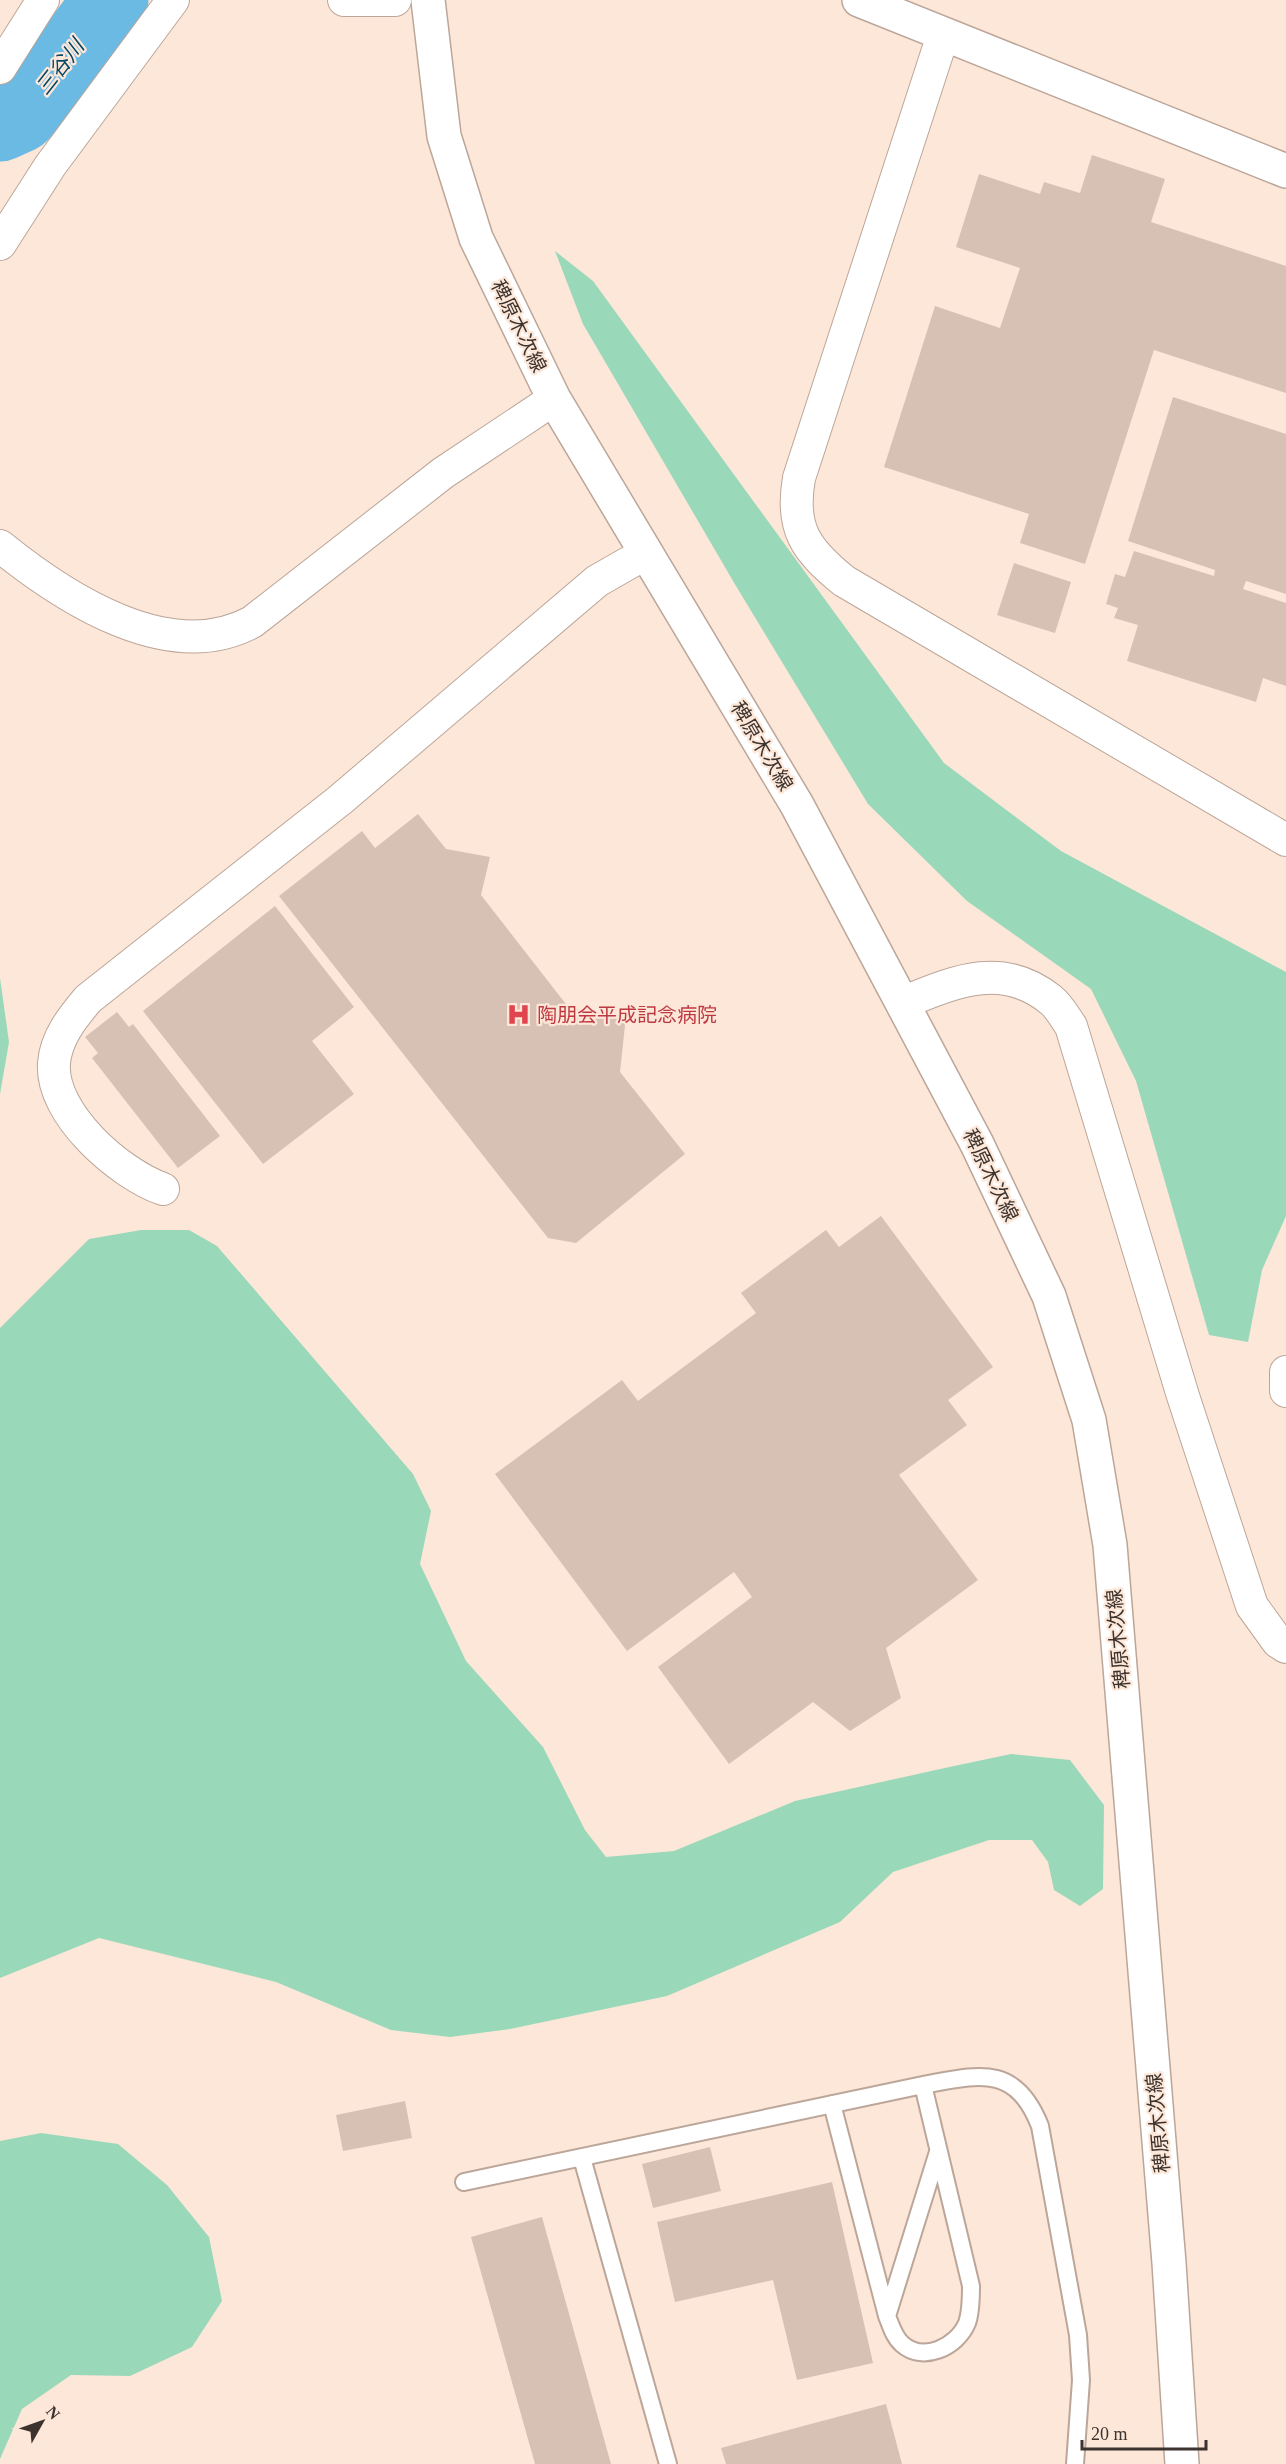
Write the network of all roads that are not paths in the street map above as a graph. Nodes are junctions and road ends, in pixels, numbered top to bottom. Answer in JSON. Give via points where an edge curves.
{"nodes":[{"id":1,"x":43,"y":0,"type":"edge"},
{"id":2,"x":173,"y":0,"type":"edge"},
{"id":3,"x":344,"y":0,"type":"edge"},
{"id":4,"x":395,"y":0,"type":"edge"},
{"id":5,"x":428,"y":0,"type":"edge"},
{"id":6,"x":859,"y":0,"type":"edge"},
{"id":7,"x":943,"y":35,"type":"junction"},
{"id":8,"x":0,"y":68,"type":"edge"},
{"id":9,"x":1286,"y":171,"type":"edge"},
{"id":10,"x":0,"y":244,"type":"edge"},
{"id":11,"x":554,"y":399,"type":"junction"},
{"id":12,"x":0,"y":546,"type":"edge"},
{"id":13,"x":646,"y":553,"type":"junction"},
{"id":14,"x":1286,"y":840,"type":"edge"},
{"id":15,"x":902,"y":1003,"type":"junction"},
{"id":16,"x":163,"y":1189,"type":"dead end"},
{"id":17,"x":1286,"y":1372,"type":"edge"},
{"id":18,"x":1286,"y":1392,"type":"edge"},
{"id":19,"x":1286,"y":1647,"type":"edge"},
{"id":20,"x":922,"y":2085,"type":"junction"},
{"id":21,"x":832,"y":2104,"type":"junction"},
{"id":22,"x":938,"y":2151,"type":"junction"},
{"id":23,"x":582,"y":2158,"type":"junction"},
{"id":24,"x":464,"y":2182,"type":"dead end"},
{"id":25,"x":887,"y":2316,"type":"junction"},
{"id":26,"x":668,"y":2464,"type":"edge"},
{"id":27,"x":1075,"y":2464,"type":"edge"},
{"id":28,"x":1182,"y":2464,"type":"edge"}],
"edges":[{"from":1,"to":8,"type":"street"},
{"from":2,"to":10,"type":"street","via":[[50,166]]},
{"from":3,"to":4,"type":"street"},
{"from":5,"to":11,"type":"main road","name":"稗原木次線","via":[[444,136],[476,238]]},
{"from":6,"to":7,"type":"main road"},
{"from":7,"to":9,"type":"main road"},
{"from":7,"to":14,"type":"street","via":[[799,478],[795,502],[807,545],[844,581]]},
{"from":11,"to":12,"type":"street","via":[[443,473],[252,622],[236,630],[185,636],[111,617],[54,587]]},
{"from":11,"to":13,"type":"main road","name":"稗原木次線"},
{"from":13,"to":15,"type":"main road","name":"稗原木次線","via":[[797,805]]},
{"from":13,"to":16,"type":"street","via":[[597,581],[340,800],[88,999],[69,1022],[58,1044],[54,1065],[65,1104],[81,1129],[120,1167]]},
{"from":15,"to":19,"type":"street","via":[[952,982],[992,976],[1027,984],[1053,1001],[1071,1026],[1183,1396],[1252,1606]]},
{"from":15,"to":28,"type":"main road","name":"稗原木次線","via":[[977,1144],[1049,1296],[1089,1420],[1110,1545]]},
{"from":17,"to":18,"type":"street"},
{"from":20,"to":21,"type":"lane"},
{"from":20,"to":22,"type":"lane"},
{"from":20,"to":27,"type":"lane","via":[[970,2077],[996,2078],[1025,2097],[1040,2126],[1078,2335],[1081,2380]]},
{"from":21,"to":23,"type":"lane"},
{"from":21,"to":25,"type":"lane"},
{"from":22,"to":25,"type":"lane"},
{"from":22,"to":25,"type":"lane","via":[[971,2286],[968,2322],[950,2344],[924,2353],[902,2345]]},
{"from":23,"to":24,"type":"lane"},
{"from":23,"to":26,"type":"lane"}]}
